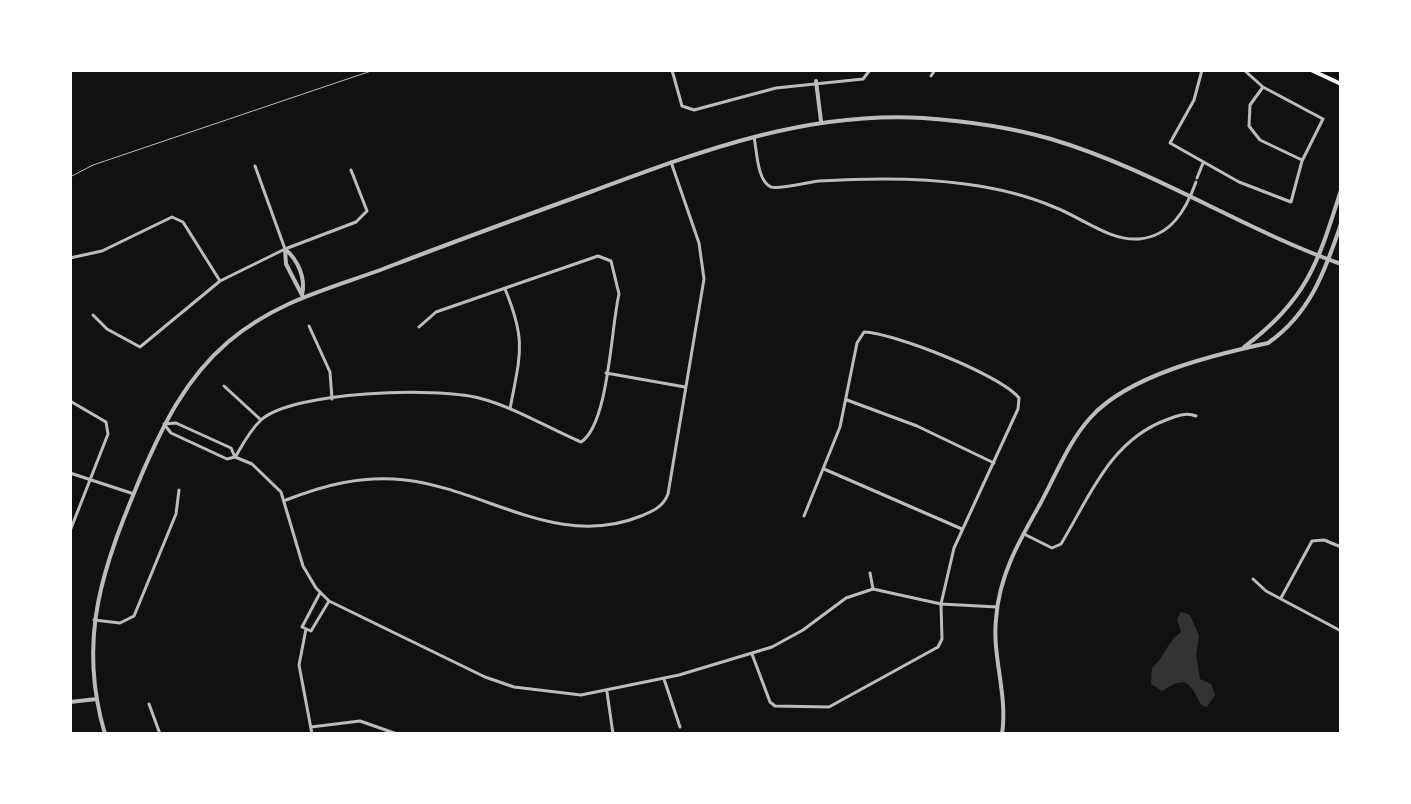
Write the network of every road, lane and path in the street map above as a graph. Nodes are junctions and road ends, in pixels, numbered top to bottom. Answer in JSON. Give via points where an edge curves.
{"nodes":[{"id":1,"x":374,"y":70,"type":"edge"},
{"id":2,"x":672,"y":70,"type":"edge"},
{"id":3,"x":870,"y":70,"type":"edge"},
{"id":4,"x":935,"y":70,"type":"edge"},
{"id":5,"x":1202,"y":70,"type":"edge"},
{"id":6,"x":1244,"y":70,"type":"edge"},
{"id":7,"x":1311,"y":70,"type":"edge"},
{"id":8,"x":931,"y":76,"type":"dead end"},
{"id":9,"x":816,"y":81,"type":"junction"},
{"id":10,"x":1341,"y":84,"type":"edge"},
{"id":11,"x":1263,"y":87,"type":"junction"},
{"id":12,"x":821,"y":121,"type":"junction"},
{"id":13,"x":753,"y":135,"type":"junction"},
{"id":14,"x":1302,"y":161,"type":"junction"},
{"id":15,"x":671,"y":162,"type":"junction"},
{"id":16,"x":1203,"y":162,"type":"junction"},
{"id":17,"x":255,"y":166,"type":"dead end"},
{"id":18,"x":351,"y":170,"type":"dead end"},
{"id":19,"x":70,"y":177,"type":"edge"},
{"id":20,"x":1341,"y":190,"type":"edge"},
{"id":21,"x":1191,"y":197,"type":"junction"},
{"id":22,"x":1341,"y":224,"type":"edge"},
{"id":23,"x":285,"y":249,"type":"junction"},
{"id":24,"x":1320,"y":256,"type":"junction"},
{"id":25,"x":70,"y":258,"type":"edge"},
{"id":26,"x":1329,"y":260,"type":"junction"},
{"id":27,"x":1341,"y":264,"type":"edge"},
{"id":28,"x":220,"y":281,"type":"junction"},
{"id":29,"x":505,"y":289,"type":"junction"},
{"id":30,"x":302,"y":295,"type":"junction"},
{"id":31,"x":93,"y":315,"type":"dead end"},
{"id":32,"x":309,"y":326,"type":"dead end"},
{"id":33,"x":419,"y":327,"type":"dead end"},
{"id":34,"x":1242,"y":349,"type":"junction"},
{"id":35,"x":606,"y":373,"type":"junction"},
{"id":36,"x":224,"y":386,"type":"dead end"},
{"id":37,"x":685,"y":387,"type":"junction"},
{"id":38,"x":332,"y":399,"type":"junction"},
{"id":39,"x":846,"y":400,"type":"junction"},
{"id":40,"x":70,"y":401,"type":"edge"},
{"id":41,"x":510,"y":410,"type":"junction"},
{"id":42,"x":1196,"y":416,"type":"dead end"},
{"id":43,"x":261,"y":420,"type":"junction"},
{"id":44,"x":164,"y":424,"type":"junction"},
{"id":45,"x":235,"y":457,"type":"junction"},
{"id":46,"x":994,"y":463,"type":"junction"},
{"id":47,"x":824,"y":469,"type":"junction"},
{"id":48,"x":70,"y":473,"type":"edge"},
{"id":49,"x":90,"y":478,"type":"junction"},
{"id":50,"x":179,"y":490,"type":"dead end"},
{"id":51,"x":134,"y":494,"type":"junction"},
{"id":52,"x":286,"y":500,"type":"junction"},
{"id":53,"x":804,"y":516,"type":"dead end"},
{"id":54,"x":962,"y":529,"type":"junction"},
{"id":55,"x":70,"y":531,"type":"edge"},
{"id":56,"x":1024,"y":533,"type":"junction"},
{"id":57,"x":1341,"y":547,"type":"edge"},
{"id":58,"x":870,"y":573,"type":"dead end"},
{"id":59,"x":1253,"y":579,"type":"dead end"},
{"id":60,"x":873,"y":589,"type":"junction"},
{"id":61,"x":320,"y":593,"type":"junction"},
{"id":62,"x":1281,"y":598,"type":"junction"},
{"id":63,"x":329,"y":601,"type":"junction"},
{"id":64,"x":941,"y":604,"type":"junction"},
{"id":65,"x":997,"y":607,"type":"junction"},
{"id":66,"x":94,"y":620,"type":"junction"},
{"id":67,"x":306,"y":629,"type":"junction"},
{"id":68,"x":1341,"y":631,"type":"edge"},
{"id":69,"x":752,"y":654,"type":"junction"},
{"id":70,"x":664,"y":679,"type":"junction"},
{"id":71,"x":607,"y":692,"type":"junction"},
{"id":72,"x":97,"y":699,"type":"junction"},
{"id":73,"x":70,"y":702,"type":"edge"},
{"id":74,"x":149,"y":704,"type":"dead end"},
{"id":75,"x":311,"y":727,"type":"junction"},
{"id":76,"x":680,"y":727,"type":"dead end"},
{"id":77,"x":105,"y":734,"type":"edge"},
{"id":78,"x":160,"y":734,"type":"edge"},
{"id":79,"x":312,"y":734,"type":"edge"},
{"id":80,"x":397,"y":734,"type":"edge"},
{"id":81,"x":613,"y":734,"type":"edge"},
{"id":82,"x":1002,"y":734,"type":"edge"}],
"edges":[{"from":1,"to":19,"type":"lane"},
{"from":2,"to":9,"type":"street","via":[[682,106],[694,110]]},
{"from":3,"to":9,"type":"street","via":[[863,79]]},
{"from":4,"to":8,"type":"street"},
{"from":5,"to":16,"type":"street","via":[[1194,100],[1170,143]]},
{"from":6,"to":11,"type":"street"},
{"from":7,"to":10,"type":"main road"},
{"from":9,"to":12,"type":"street"},
{"from":11,"to":14,"type":"street","via":[[1250,105],[1249,126],[1260,140]]},
{"from":11,"to":14,"type":"street","via":[[1323,119]]},
{"from":12,"to":13,"type":"street"},
{"from":12,"to":21,"type":"street","via":[[917,118],[988,125],[1070,146]]},
{"from":13,"to":15,"type":"street"},
{"from":13,"to":21,"type":"street","via":[[762,177],[771,187],[883,178],[965,184],[1038,201],[1115,236],[1135,239],[1168,228]]},
{"from":14,"to":16,"type":"street","via":[[1291,202]]},
{"from":15,"to":30,"type":"street"},
{"from":15,"to":37,"type":"street","via":[[703,267],[703,298]]},
{"from":16,"to":21,"type":"street"},
{"from":17,"to":23,"type":"street"},
{"from":18,"to":23,"type":"street","via":[[367,207],[365,214]]},
{"from":20,"to":24,"type":"street"},
{"from":21,"to":24,"type":"street"},
{"from":22,"to":26,"type":"street"},
{"from":23,"to":28,"type":"street"},
{"from":23,"to":30,"type":"street","via":[[286,264]]},
{"from":23,"to":30,"type":"street","via":[[305,283]]},
{"from":24,"to":26,"type":"street"},
{"from":24,"to":34,"type":"street","via":[[1295,303]]},
{"from":25,"to":28,"type":"street","via":[[102,251],[172,217],[183,222]]},
{"from":26,"to":27,"type":"street"},
{"from":26,"to":34,"type":"street","via":[[1299,317],[1268,343]]},
{"from":28,"to":31,"type":"street","via":[[140,347]]},
{"from":29,"to":33,"type":"street","via":[[436,312]]},
{"from":29,"to":35,"type":"street","via":[[585,259],[611,261],[619,294]]},
{"from":29,"to":41,"type":"street","via":[[521,342]]},
{"from":30,"to":44,"type":"street","via":[[251,324],[217,352],[187,386]]},
{"from":32,"to":38,"type":"street","via":[[330,372]]},
{"from":34,"to":56,"type":"street","via":[[1150,378],[1106,402],[1078,435]]},
{"from":35,"to":37,"type":"street"},
{"from":35,"to":41,"type":"street","via":[[600,407],[589,437],[581,442]]},
{"from":36,"to":43,"type":"street"},
{"from":37,"to":52,"type":"street","via":[[667,498],[626,522],[601,527],[551,523],[438,485],[393,479],[328,484]]},
{"from":38,"to":41,"type":"street","via":[[388,392],[463,395]]},
{"from":38,"to":43,"type":"street","via":[[294,405]]},
{"from":39,"to":46,"type":"street"},
{"from":39,"to":46,"type":"street","via":[[864,332],[977,369],[1019,398]]},
{"from":39,"to":47,"type":"street"},
{"from":40,"to":49,"type":"street","via":[[108,424]]},
{"from":42,"to":56,"type":"street","via":[[1160,423],[1122,445],[1061,544],[1052,548]]},
{"from":43,"to":45,"type":"street"},
{"from":44,"to":45,"type":"street","via":[[171,433],[227,459]]},
{"from":44,"to":45,"type":"street","via":[[176,423],[231,448]]},
{"from":44,"to":51,"type":"street"},
{"from":45,"to":52,"type":"street","via":[[266,475]]},
{"from":46,"to":54,"type":"street"},
{"from":47,"to":53,"type":"street"},
{"from":47,"to":54,"type":"street"},
{"from":48,"to":49,"type":"street"},
{"from":49,"to":51,"type":"street"},
{"from":49,"to":55,"type":"street"},
{"from":50,"to":66,"type":"street","via":[[176,514],[134,616],[120,623]]},
{"from":51,"to":66,"type":"street","via":[[108,554]]},
{"from":52,"to":61,"type":"street","via":[[303,566]]},
{"from":54,"to":64,"type":"street"},
{"from":56,"to":65,"type":"street","via":[[1004,573]]},
{"from":57,"to":62,"type":"street","via":[[1312,541]]},
{"from":58,"to":60,"type":"street"},
{"from":59,"to":62,"type":"street"},
{"from":60,"to":64,"type":"street"},
{"from":60,"to":69,"type":"street","via":[[846,598],[803,630]]},
{"from":61,"to":63,"type":"street"},
{"from":61,"to":67,"type":"street","via":[[302,627]]},
{"from":62,"to":68,"type":"street"},
{"from":63,"to":67,"type":"street","via":[[311,631]]},
{"from":63,"to":71,"type":"street","via":[[502,684],[570,695]]},
{"from":64,"to":65,"type":"street"},
{"from":64,"to":69,"type":"street","via":[[938,647],[829,707],[770,702]]},
{"from":65,"to":82,"type":"street"},
{"from":66,"to":72,"type":"street"},
{"from":67,"to":75,"type":"street","via":[[299,665]]},
{"from":69,"to":70,"type":"street"},
{"from":70,"to":71,"type":"street"},
{"from":70,"to":76,"type":"street"},
{"from":71,"to":81,"type":"street"},
{"from":72,"to":73,"type":"street"},
{"from":72,"to":77,"type":"street"},
{"from":74,"to":78,"type":"street"},
{"from":75,"to":79,"type":"street"},
{"from":75,"to":80,"type":"street","via":[[360,721]]}]}
